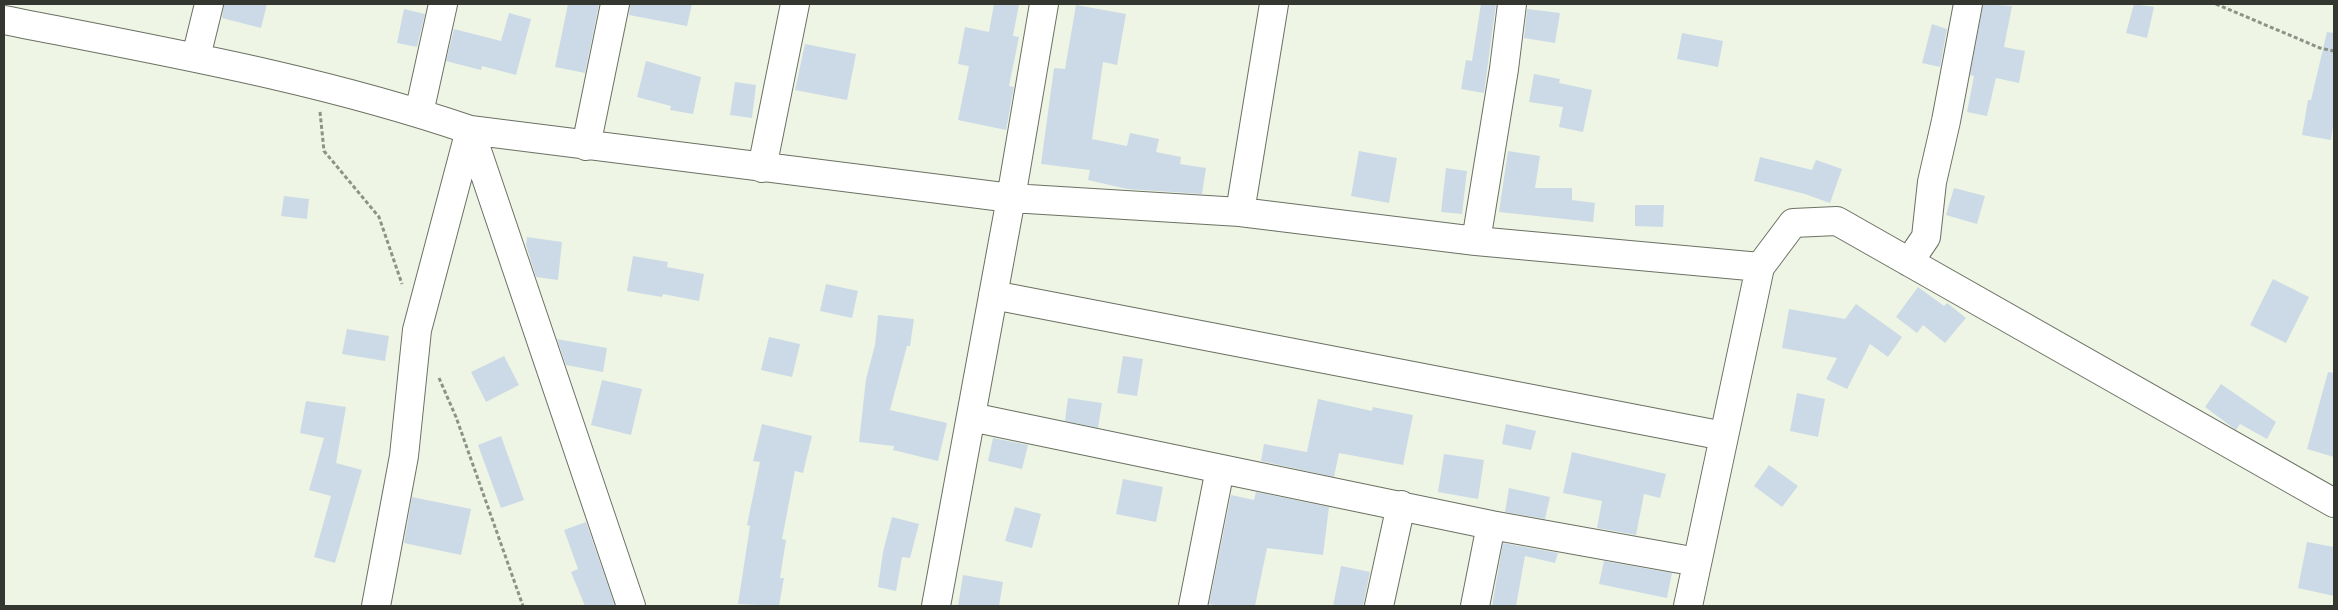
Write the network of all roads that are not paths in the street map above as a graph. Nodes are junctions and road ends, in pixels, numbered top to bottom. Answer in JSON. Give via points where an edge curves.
{"nodes":[{"id":1,"x":209,"y":4,"type":"edge"},
{"id":2,"x":443,"y":4,"type":"edge"},
{"id":3,"x":615,"y":4,"type":"edge"},
{"id":4,"x":795,"y":4,"type":"edge"},
{"id":5,"x":1044,"y":4,"type":"edge"},
{"id":6,"x":1274,"y":4,"type":"edge"},
{"id":7,"x":1512,"y":4,"type":"edge"},
{"id":8,"x":1968,"y":4,"type":"edge"},
{"id":9,"x":4,"y":20,"type":"edge"},
{"id":10,"x":196,"y":58,"type":"junction"},
{"id":11,"x":419,"y":113,"type":"junction"},
{"id":12,"x":470,"y":130,"type":"junction"},
{"id":13,"x":586,"y":146,"type":"junction"},
{"id":14,"x":762,"y":168,"type":"junction"},
{"id":15,"x":1011,"y":198,"type":"junction"},
{"id":16,"x":1240,"y":212,"type":"junction"},
{"id":17,"x":1476,"y":241,"type":"junction"},
{"id":18,"x":1909,"y":262,"type":"junction"},
{"id":19,"x":1760,"y":267,"type":"junction"},
{"id":20,"x":993,"y":295,"type":"junction"},
{"id":21,"x":971,"y":417,"type":"junction"},
{"id":22,"x":1724,"y":436,"type":"junction"},
{"id":23,"x":1220,"y":469,"type":"junction"},
{"id":24,"x":2334,"y":503,"type":"edge"},
{"id":25,"x":1402,"y":505,"type":"junction"},
{"id":26,"x":1491,"y":525,"type":"junction"},
{"id":27,"x":1697,"y":562,"type":"junction"},
{"id":28,"x":376,"y":606,"type":"edge"},
{"id":29,"x":631,"y":606,"type":"edge"},
{"id":30,"x":936,"y":606,"type":"edge"},
{"id":31,"x":1193,"y":606,"type":"edge"},
{"id":32,"x":1378,"y":606,"type":"edge"},
{"id":33,"x":1475,"y":606,"type":"edge"},
{"id":34,"x":1688,"y":606,"type":"edge"}],
"edges":[{"from":1,"to":10,"type":"street"},
{"from":2,"to":11,"type":"street"},
{"from":3,"to":13,"type":"street"},
{"from":4,"to":14,"type":"street"},
{"from":5,"to":15,"type":"street"},
{"from":6,"to":16,"type":"street"},
{"from":7,"to":17,"type":"street"},
{"from":8,"to":18,"type":"street","via":[[1932,182],[1926,237]]},
{"from":9,"to":10,"type":"street"},
{"from":10,"to":11,"type":"street","via":[[318,84]]},
{"from":11,"to":12,"type":"street"},
{"from":12,"to":13,"type":"street"},
{"from":12,"to":28,"type":"street","via":[[417,330],[404,456]]},
{"from":12,"to":29,"type":"street"},
{"from":13,"to":14,"type":"street"},
{"from":14,"to":15,"type":"street"},
{"from":15,"to":16,"type":"street"},
{"from":15,"to":20,"type":"street"},
{"from":16,"to":17,"type":"street"},
{"from":17,"to":19,"type":"street"},
{"from":18,"to":19,"type":"street","via":[[1837,221],[1793,223]]},
{"from":18,"to":24,"type":"street"},
{"from":19,"to":22,"type":"street"},
{"from":20,"to":21,"type":"street"},
{"from":20,"to":22,"type":"street"},
{"from":21,"to":23,"type":"street"},
{"from":21,"to":30,"type":"street"},
{"from":22,"to":27,"type":"street"},
{"from":23,"to":25,"type":"street"},
{"from":23,"to":31,"type":"street"},
{"from":25,"to":26,"type":"street"},
{"from":25,"to":32,"type":"street"},
{"from":26,"to":27,"type":"street"},
{"from":26,"to":33,"type":"street"},
{"from":27,"to":34,"type":"street"}]}
